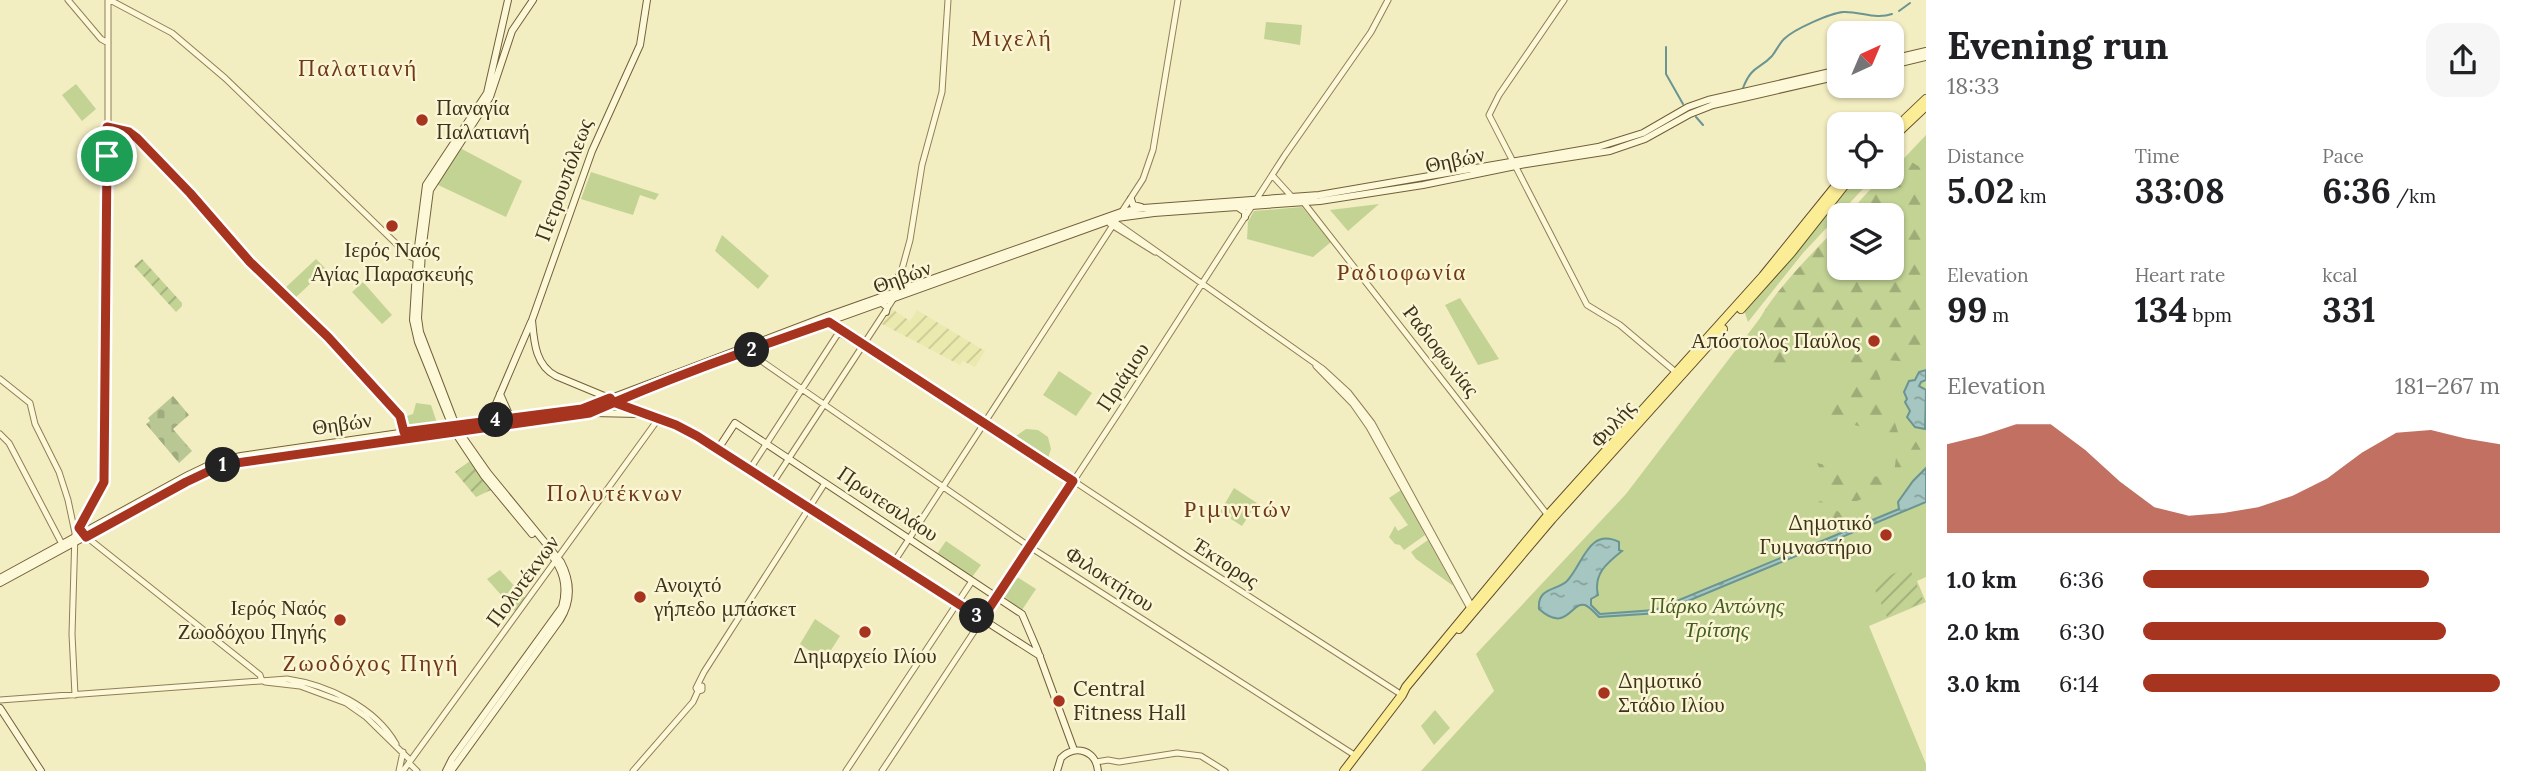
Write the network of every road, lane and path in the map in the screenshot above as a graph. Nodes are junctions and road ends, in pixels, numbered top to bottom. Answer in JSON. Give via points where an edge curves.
{"nodes":[{"id":1,"x":68,"y":0,"type":"edge"},
{"id":2,"x":109,"y":0,"type":"edge"},
{"id":3,"x":508,"y":0,"type":"edge"},
{"id":4,"x":647,"y":0,"type":"edge"},
{"id":5,"x":948,"y":0,"type":"edge"},
{"id":6,"x":1178,"y":0,"type":"edge"},
{"id":7,"x":1388,"y":0,"type":"edge"},
{"id":8,"x":1564,"y":0,"type":"edge"},
{"id":9,"x":531,"y":3,"type":"edge"},
{"id":10,"x":108,"y":43,"type":"junction"},
{"id":11,"x":1926,"y":51,"type":"edge"},
{"id":12,"x":1904,"y":56,"type":"edge"},
{"id":13,"x":1926,"y":57,"type":"edge"},
{"id":14,"x":1904,"y":62,"type":"edge"},
{"id":15,"x":1827,"y":73,"type":"edge"},
{"id":16,"x":1827,"y":79,"type":"edge"},
{"id":17,"x":1926,"y":99,"type":"edge"},
{"id":18,"x":1926,"y":106,"type":"edge"},
{"id":19,"x":1926,"y":113,"type":"edge"},
{"id":20,"x":1904,"y":120,"type":"edge"},
{"id":21,"x":1922,"y":122,"type":"dead end"},
{"id":22,"x":107,"y":127,"type":"junction"},
{"id":23,"x":1904,"y":130,"type":"edge"},
{"id":24,"x":1514,"y":163,"type":"junction"},
{"id":25,"x":1272,"y":175,"type":"junction"},
{"id":26,"x":1833,"y":189,"type":"edge"},
{"id":27,"x":1841,"y":189,"type":"edge"},
{"id":28,"x":1293,"y":198,"type":"junction"},
{"id":29,"x":1131,"y":199,"type":"junction"},
{"id":30,"x":1253,"y":203,"type":"junction"},
{"id":31,"x":1304,"y":203,"type":"junction"},
{"id":32,"x":1143,"y":208,"type":"junction"},
{"id":33,"x":1237,"y":208,"type":"junction"},
{"id":34,"x":1245,"y":218,"type":"junction"},
{"id":35,"x":1113,"y":219,"type":"junction"},
{"id":36,"x":420,"y":258,"type":"junction"},
{"id":37,"x":899,"y":276,"type":"junction"},
{"id":38,"x":1202,"y":285,"type":"junction"},
{"id":39,"x":914,"y":286,"type":"junction"},
{"id":40,"x":895,"y":295,"type":"junction"},
{"id":41,"x":880,"y":303,"type":"junction"},
{"id":42,"x":886,"y":312,"type":"junction"},
{"id":43,"x":532,"y":320,"type":"junction"},
{"id":44,"x":826,"y":320,"type":"junction"},
{"id":45,"x":840,"y":331,"type":"junction"},
{"id":46,"x":864,"y":346,"type":"junction"},
{"id":47,"x":747,"y":351,"type":"junction"},
{"id":48,"x":1678,"y":374,"type":"junction"},
{"id":49,"x":0,"y":379,"type":"edge"},
{"id":50,"x":802,"y":390,"type":"junction"},
{"id":51,"x":637,"y":393,"type":"junction"},
{"id":52,"x":500,"y":394,"type":"junction"},
{"id":53,"x":611,"y":400,"type":"junction"},
{"id":54,"x":824,"y":405,"type":"junction"},
{"id":55,"x":635,"y":410,"type":"junction"},
{"id":56,"x":590,"y":413,"type":"junction"},
{"id":57,"x":656,"y":417,"type":"junction"},
{"id":58,"x":489,"y":420,"type":"junction"},
{"id":59,"x":512,"y":421,"type":"junction"},
{"id":60,"x":985,"y":423,"type":"junction"},
{"id":61,"x":455,"y":428,"type":"junction"},
{"id":62,"x":404,"y":432,"type":"junction"},
{"id":63,"x":0,"y":434,"type":"edge"},
{"id":64,"x":766,"y":444,"type":"junction"},
{"id":65,"x":718,"y":449,"type":"junction"},
{"id":66,"x":789,"y":459,"type":"junction"},
{"id":67,"x":750,"y":469,"type":"junction"},
{"id":68,"x":1073,"y":481,"type":"junction"},
{"id":69,"x":825,"y":483,"type":"junction"},
{"id":70,"x":772,"y":484,"type":"junction"},
{"id":71,"x":943,"y":488,"type":"junction"},
{"id":72,"x":809,"y":508,"type":"junction"},
{"id":73,"x":1550,"y":517,"type":"junction"},
{"id":74,"x":79,"y":538,"type":"junction"},
{"id":75,"x":909,"y":539,"type":"junction"},
{"id":76,"x":62,"y":544,"type":"junction"},
{"id":77,"x":1030,"y":547,"type":"junction"},
{"id":78,"x":558,"y":560,"type":"junction"},
{"id":79,"x":894,"y":562,"type":"junction"},
{"id":80,"x":0,"y":580,"type":"edge"},
{"id":81,"x":972,"y":581,"type":"junction"},
{"id":82,"x":997,"y":597,"type":"junction"},
{"id":83,"x":957,"y":603,"type":"junction"},
{"id":84,"x":1473,"y":609,"type":"junction"},
{"id":85,"x":982,"y":619,"type":"junction"},
{"id":86,"x":1040,"y":656,"type":"junction"},
{"id":87,"x":262,"y":681,"type":"junction"},
{"id":88,"x":75,"y":695,"type":"junction"},
{"id":89,"x":1402,"y":695,"type":"junction"},
{"id":90,"x":0,"y":700,"type":"edge"},
{"id":91,"x":0,"y":708,"type":"edge"},
{"id":92,"x":0,"y":716,"type":"edge"},
{"id":93,"x":1074,"y":750,"type":"junction"},
{"id":94,"x":1356,"y":755,"type":"junction"},
{"id":95,"x":406,"y":759,"type":"junction"},
{"id":96,"x":1097,"y":762,"type":"junction"},
{"id":97,"x":38,"y":771,"type":"edge"},
{"id":98,"x":401,"y":771,"type":"edge"},
{"id":99,"x":416,"y":771,"type":"edge"},
{"id":100,"x":446,"y":771,"type":"edge"},
{"id":101,"x":451,"y":771,"type":"edge"},
{"id":102,"x":633,"y":771,"type":"edge"},
{"id":103,"x":846,"y":771,"type":"edge"},
{"id":104,"x":882,"y":771,"type":"edge"},
{"id":105,"x":1057,"y":771,"type":"edge"},
{"id":106,"x":1098,"y":771,"type":"edge"},
{"id":107,"x":1225,"y":771,"type":"edge"},
{"id":108,"x":1344,"y":771,"type":"edge"}],
"edges":[{"from":1,"to":10,"type":"street"},
{"from":2,"to":10,"type":"street"},
{"from":2,"to":36,"type":"street","via":[[172,33],[405,251]]},
{"from":3,"to":36,"type":"main road","via":[[486,93],[426,185]]},
{"from":4,"to":43,"type":"main road","name":"Πετρουπόλεως","via":[[640,45],[598,135]]},
{"from":5,"to":37,"type":"street","via":[[942,92]]},
{"from":6,"to":29,"type":"street","via":[[1153,153]]},
{"from":7,"to":25,"type":"street","name":"Πριάμου","via":[[1371,32]]},
{"from":8,"to":24,"type":"street","via":[[1489,112]]},
{"from":9,"to":36,"type":"main road","via":[[512,31],[490,97],[432,185]]},
{"from":10,"to":22,"type":"street"},
{"from":11,"to":12,"type":"main road"},
{"from":13,"to":14,"type":"main road"},
{"from":15,"to":24,"type":"main road","name":"Θηβών","via":[[1708,100],[1616,142]]},
{"from":16,"to":24,"type":"main road","name":"Θηβών","via":[[1713,105],[1617,149]]},
{"from":17,"to":20,"type":"main road"},
{"from":18,"to":23,"type":"main road"},
{"from":19,"to":21,"type":"main road"},
{"from":22,"to":62,"type":"street","via":[[134,135],[170,171],[244,256],[328,337],[400,416]]},
{"from":22,"to":74,"type":"street","via":[[104,482],[79,528]]},
{"from":24,"to":28,"type":"main road","name":"Θηβών"},
{"from":24,"to":31,"type":"main road","name":"Θηβών","via":[[1402,189]]},
{"from":24,"to":48,"type":"street","via":[[1590,308],[1619,324]]},
{"from":25,"to":28,"type":"street"},
{"from":25,"to":30,"type":"street","name":"Πριάμου"},
{"from":26,"to":48,"type":"main road","name":"Φυλής"},
{"from":27,"to":48,"type":"main road","name":"Φυλής","via":[[1775,272]]},
{"from":28,"to":30,"type":"main road","name":"Θηβών"},
{"from":29,"to":32,"type":"main road"},
{"from":29,"to":35,"type":"street"},
{"from":30,"to":31,"type":"main road","name":"Θηβών"},
{"from":30,"to":32,"type":"main road","name":"Θηβών"},
{"from":30,"to":33,"type":"main road","name":"Θηβών"},
{"from":30,"to":34,"type":"street","name":"Πριάμου"},
{"from":31,"to":73,"type":"street","name":"Ραδιοφωνίας"},
{"from":32,"to":35,"type":"main road","name":"Θηβών"},
{"from":33,"to":34,"type":"main road"},
{"from":33,"to":35,"type":"main road","name":"Θηβών"},
{"from":34,"to":38,"type":"street","name":"Πριάμου"},
{"from":35,"to":38,"type":"street"},
{"from":35,"to":39,"type":"main road","name":"Θηβών"},
{"from":35,"to":40,"type":"main road","name":"Θηβών"},
{"from":35,"to":60,"type":"street"},
{"from":36,"to":61,"type":"main road","via":[[420,332]]},
{"from":37,"to":39,"type":"main road","via":[[903,284]]},
{"from":37,"to":40,"type":"street"},
{"from":38,"to":68,"type":"street","name":"Πριάμου"},
{"from":38,"to":84,"type":"street","via":[[1324,369],[1366,414]]},
{"from":39,"to":40,"type":"main road","name":"Θηβών"},
{"from":40,"to":41,"type":"main road","name":"Θηβών"},
{"from":40,"to":42,"type":"street"},
{"from":40,"to":44,"type":"main road","name":"Θηβών"},
{"from":41,"to":42,"type":"main road","via":[[887,307]]},
{"from":41,"to":44,"type":"main road","name":"Θηβών"},
{"from":42,"to":46,"type":"street"},
{"from":43,"to":52,"type":"main road","name":"Πετρουπόλεως"},
{"from":43,"to":53,"type":"main road","via":[[536,350],[550,372]]},
{"from":44,"to":45,"type":"street","name":"Έκτορος"},
{"from":44,"to":47,"type":"main road","name":"Θηβών"},
{"from":44,"to":53,"type":"main road","name":"Θηβών"},
{"from":45,"to":46,"type":"street","name":"Έκτορος"},
{"from":45,"to":50,"type":"street"},
{"from":46,"to":54,"type":"street"},
{"from":46,"to":60,"type":"street","name":"Έκτορος"},
{"from":47,"to":50,"type":"street","name":"Φιλοκτήτου"},
{"from":47,"to":51,"type":"main road","name":"Θηβών"},
{"from":48,"to":73,"type":"main road","name":"Φυλής"},
{"from":49,"to":74,"type":"street","via":[[30,402]]},
{"from":50,"to":54,"type":"street","name":"Φιλοκτήτου"},
{"from":50,"to":64,"type":"street"},
{"from":51,"to":53,"type":"main road","name":"Θηβών"},
{"from":51,"to":55,"type":"main road"},
{"from":52,"to":58,"type":"main road","name":"Πετρουπόλεως"},
{"from":52,"to":59,"type":"main road"},
{"from":53,"to":55,"type":"main road"},
{"from":53,"to":56,"type":"main road","name":"Θηβών"},
{"from":53,"to":59,"type":"main road","name":"Θηβών"},
{"from":54,"to":66,"type":"street"},
{"from":54,"to":71,"type":"street","name":"Φιλοκτήτου"},
{"from":55,"to":57,"type":"main road"},
{"from":56,"to":57,"type":"main road"},
{"from":56,"to":59,"type":"main road","name":"Θηβών"},
{"from":57,"to":65,"type":"main road"},
{"from":57,"to":78,"type":"street","name":"Πολυτέκνων"},
{"from":58,"to":59,"type":"main road","name":"Θηβών"},
{"from":58,"to":61,"type":"main road","name":"Θηβών"},
{"from":59,"to":61,"type":"main road","name":"Θηβών"},
{"from":60,"to":68,"type":"street","name":"Έκτορος"},
{"from":60,"to":71,"type":"street"},
{"from":61,"to":62,"type":"main road","name":"Θηβών"},
{"from":61,"to":74,"type":"main road","name":"Θηβών","via":[[222,465]]},
{"from":61,"to":78,"type":"main road"},
{"from":62,"to":74,"type":"main road","name":"Θηβών","via":[[219,461]]},
{"from":63,"to":76,"type":"street"},
{"from":64,"to":65,"type":"main road","name":"Πρωτεσιλάου","via":[[735,423]]},
{"from":64,"to":66,"type":"main road","name":"Πρωτεσιλάου"},
{"from":64,"to":67,"type":"street"},
{"from":65,"to":67,"type":"main road"},
{"from":66,"to":69,"type":"main road","name":"Πρωτεσιλάου"},
{"from":66,"to":70,"type":"street"},
{"from":67,"to":70,"type":"main road"},
{"from":68,"to":77,"type":"street","name":"Πριάμου"},
{"from":68,"to":89,"type":"street","name":"Έκτορος"},
{"from":69,"to":72,"type":"street"},
{"from":69,"to":75,"type":"main road","name":"Πρωτεσιλάου"},
{"from":70,"to":72,"type":"main road"},
{"from":71,"to":75,"type":"street"},
{"from":71,"to":77,"type":"street","name":"Φιλοκτήτου"},
{"from":72,"to":79,"type":"main road"},
{"from":72,"to":102,"type":"street","via":[[704,671],[693,702]]},
{"from":73,"to":84,"type":"main road","name":"Φυλής"},
{"from":74,"to":76,"type":"main road","name":"Θηβών"},
{"from":74,"to":80,"type":"main road","name":"Θηβών"},
{"from":74,"to":87,"type":"street"},
{"from":74,"to":88,"type":"street","via":[[72,644]]},
{"from":75,"to":79,"type":"street"},
{"from":75,"to":81,"type":"main road","name":"Πρωτεσιλάου"},
{"from":76,"to":80,"type":"main road","name":"Θηβών"},
{"from":77,"to":82,"type":"street","name":"Πριάμου"},
{"from":77,"to":94,"type":"street","name":"Φιλοκτήτου"},
{"from":78,"to":95,"type":"street","name":"Πολυτέκνων"},
{"from":78,"to":100,"type":"main road","via":[[565,588],[558,614]]},
{"from":78,"to":101,"type":"main road","via":[[566,570],[569,587],[563,615]]},
{"from":79,"to":83,"type":"main road"},
{"from":81,"to":82,"type":"main road","name":"Πρωτεσιλάου"},
{"from":81,"to":83,"type":"street"},
{"from":82,"to":85,"type":"street","name":"Πριάμου"},
{"from":82,"to":86,"type":"main road","name":"Πρωτεσιλάου","via":[[1022,614]]},
{"from":83,"to":85,"type":"main road"},
{"from":83,"to":103,"type":"street"},
{"from":84,"to":89,"type":"main road","name":"Φυλής"},
{"from":85,"to":86,"type":"main road"},
{"from":85,"to":104,"type":"street","name":"Πριάμου"},
{"from":86,"to":93,"type":"main road"},
{"from":87,"to":88,"type":"street"},
{"from":87,"to":95,"type":"street","via":[[306,687],[346,703],[396,744]]},
{"from":88,"to":90,"type":"street"},
{"from":89,"to":94,"type":"main road","name":"Φυλής"},
{"from":91,"to":97,"type":"main road"},
{"from":92,"to":97,"type":"main road"},
{"from":93,"to":96,"type":"main road","via":[[1088,753]]},
{"from":93,"to":105,"type":"main road","via":[[1061,758]]},
{"from":94,"to":108,"type":"main road","name":"Φυλής"},
{"from":95,"to":98,"type":"street","name":"Πολυτέκνων"},
{"from":95,"to":99,"type":"street"},
{"from":96,"to":106,"type":"main road"},
{"from":96,"to":107,"type":"street","via":[[1177,753],[1201,756]]}]}
